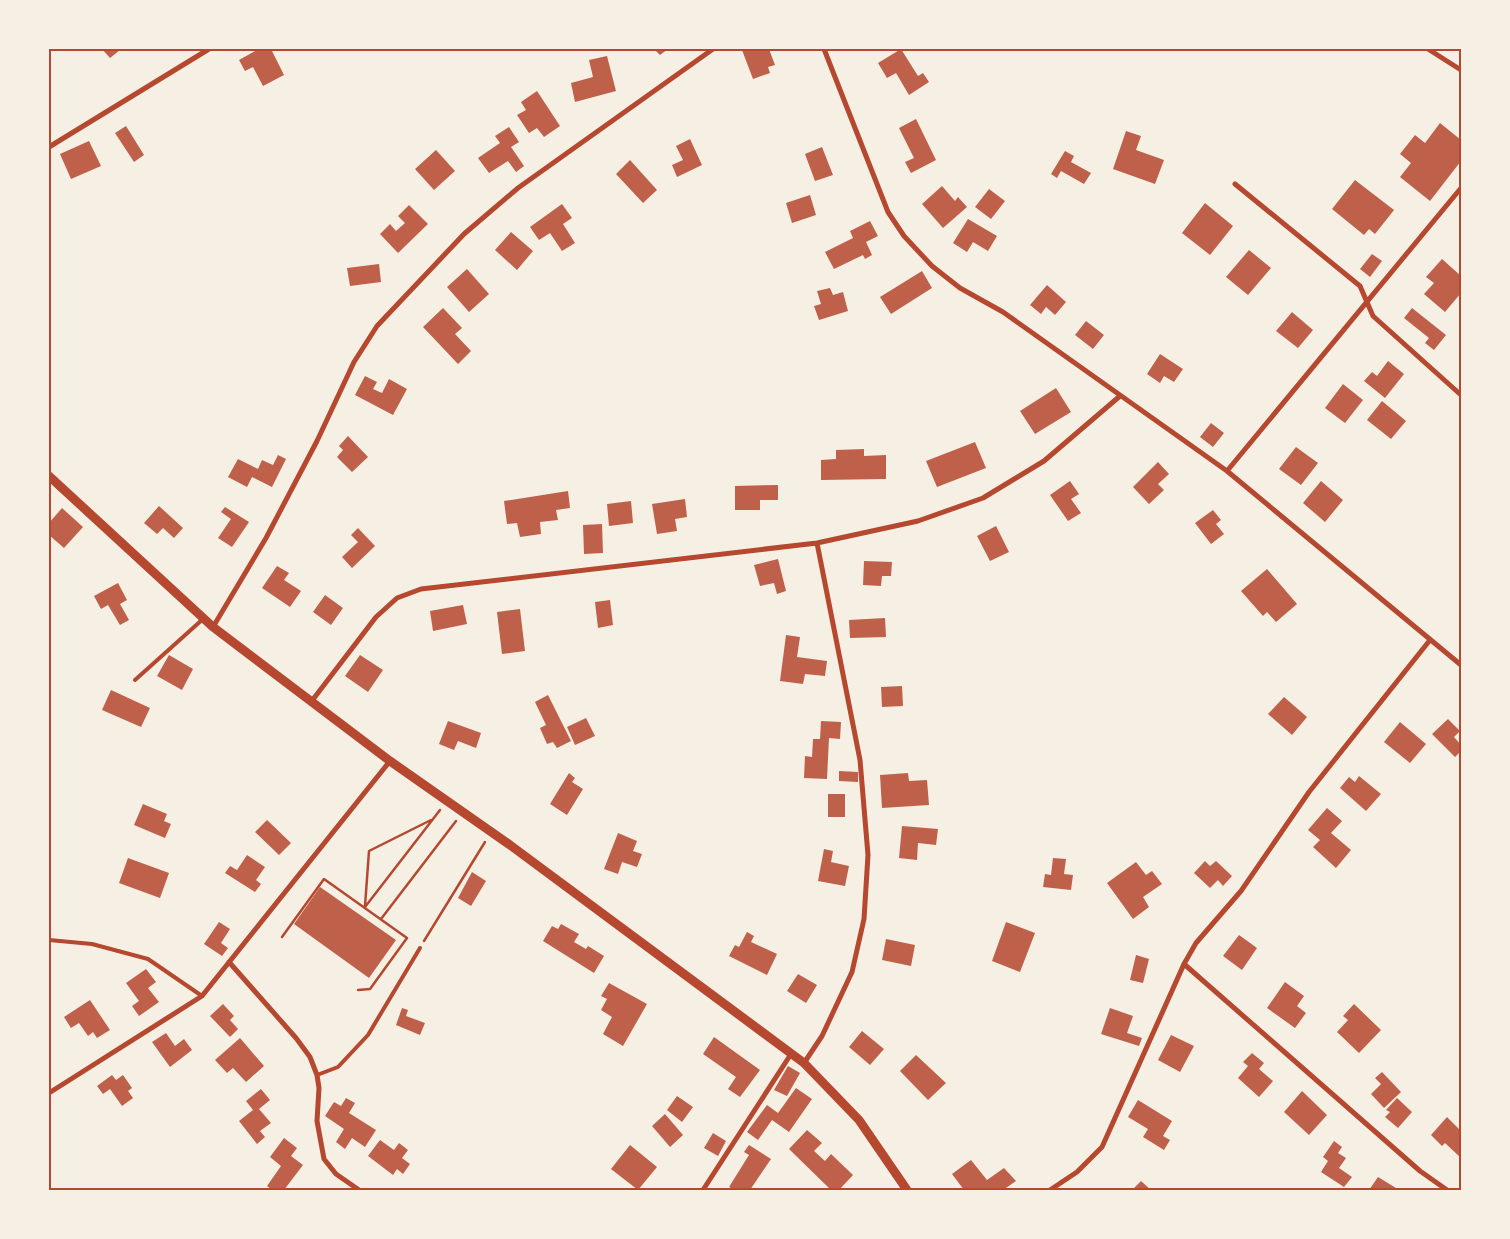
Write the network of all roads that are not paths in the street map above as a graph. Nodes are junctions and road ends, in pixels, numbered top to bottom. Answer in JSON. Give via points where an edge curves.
{"nodes":[{"id":1,"x":209,"y":49,"type":"edge"},
{"id":2,"x":713,"y":49,"type":"edge"},
{"id":3,"x":824,"y":49,"type":"edge"},
{"id":4,"x":1428,"y":49,"type":"edge"},
{"id":5,"x":1461,"y":70,"type":"edge"},
{"id":6,"x":49,"y":147,"type":"edge"},
{"id":7,"x":1235,"y":184,"type":"dead end"},
{"id":8,"x":1461,"y":188,"type":"edge"},
{"id":9,"x":1366,"y":302,"type":"junction"},
{"id":10,"x":1461,"y":394,"type":"edge"},
{"id":11,"x":1120,"y":396,"type":"junction"},
{"id":12,"x":1226,"y":471,"type":"junction"},
{"id":13,"x":49,"y":476,"type":"edge"},
{"id":14,"x":817,"y":543,"type":"junction"},
{"id":15,"x":203,"y":619,"type":"junction"},
{"id":16,"x":213,"y":627,"type":"junction"},
{"id":17,"x":1430,"y":640,"type":"junction"},
{"id":18,"x":1461,"y":665,"type":"edge"},
{"id":19,"x":135,"y":680,"type":"dead end"},
{"id":20,"x":311,"y":702,"type":"junction"},
{"id":21,"x":390,"y":761,"type":"junction"},
{"id":22,"x":49,"y":940,"type":"edge"},
{"id":23,"x":420,"y":948,"type":"road end"},
{"id":24,"x":230,"y":962,"type":"junction"},
{"id":25,"x":1184,"y":964,"type":"junction"},
{"id":26,"x":202,"y":996,"type":"junction"},
{"id":27,"x":791,"y":1054,"type":"junction"},
{"id":28,"x":804,"y":1063,"type":"junction"},
{"id":29,"x":317,"y":1075,"type":"junction"},
{"id":30,"x":49,"y":1094,"type":"edge"},
{"id":31,"x":358,"y":1190,"type":"edge"},
{"id":32,"x":703,"y":1190,"type":"edge"},
{"id":33,"x":907,"y":1190,"type":"edge"},
{"id":34,"x":1050,"y":1190,"type":"edge"},
{"id":35,"x":1447,"y":1190,"type":"edge"}],
"edges":[{"from":1,"to":6,"type":"street"},
{"from":2,"to":16,"type":"street","via":[[518,188],[464,234],[377,326],[354,362],[266,538]]},
{"from":3,"to":11,"type":"street","via":[[888,212],[904,236],[932,266],[960,288],[1003,312]]},
{"from":4,"to":5,"type":"street"},
{"from":7,"to":9,"type":"street","via":[[1360,286]]},
{"from":8,"to":9,"type":"street"},
{"from":9,"to":10,"type":"street","via":[[1373,316]]},
{"from":9,"to":12,"type":"street"},
{"from":11,"to":12,"type":"street"},
{"from":11,"to":14,"type":"street","via":[[1044,461],[983,498],[918,521]]},
{"from":12,"to":17,"type":"street"},
{"from":13,"to":15,"type":"street"},
{"from":14,"to":20,"type":"street","via":[[421,589],[397,598],[376,617]]},
{"from":14,"to":28,"type":"street","via":[[860,760],[868,855],[864,919],[852,972],[822,1036]]},
{"from":15,"to":16,"type":"street"},
{"from":15,"to":19,"type":"lane"},
{"from":16,"to":20,"type":"street"},
{"from":17,"to":18,"type":"street"},
{"from":17,"to":25,"type":"street","via":[[1309,792],[1241,891],[1196,943]]},
{"from":20,"to":21,"type":"street"},
{"from":21,"to":24,"type":"street"},
{"from":21,"to":27,"type":"street","via":[[492,832]]},
{"from":22,"to":26,"type":"lane","via":[[92,944],[148,959]]},
{"from":23,"to":29,"type":"lane","via":[[368,1035],[338,1067]]},
{"from":24,"to":26,"type":"street"},
{"from":24,"to":29,"type":"street","via":[[296,1038],[310,1057]]},
{"from":25,"to":34,"type":"street","via":[[1102,1146],[1077,1172]]},
{"from":25,"to":35,"type":"street","via":[[1420,1172]]},
{"from":26,"to":30,"type":"street"},
{"from":27,"to":28,"type":"street"},
{"from":27,"to":32,"type":"street"},
{"from":28,"to":33,"type":"street","via":[[859,1120]]},
{"from":29,"to":31,"type":"street","via":[[317,1121],[324,1159],[336,1174]]}]}
